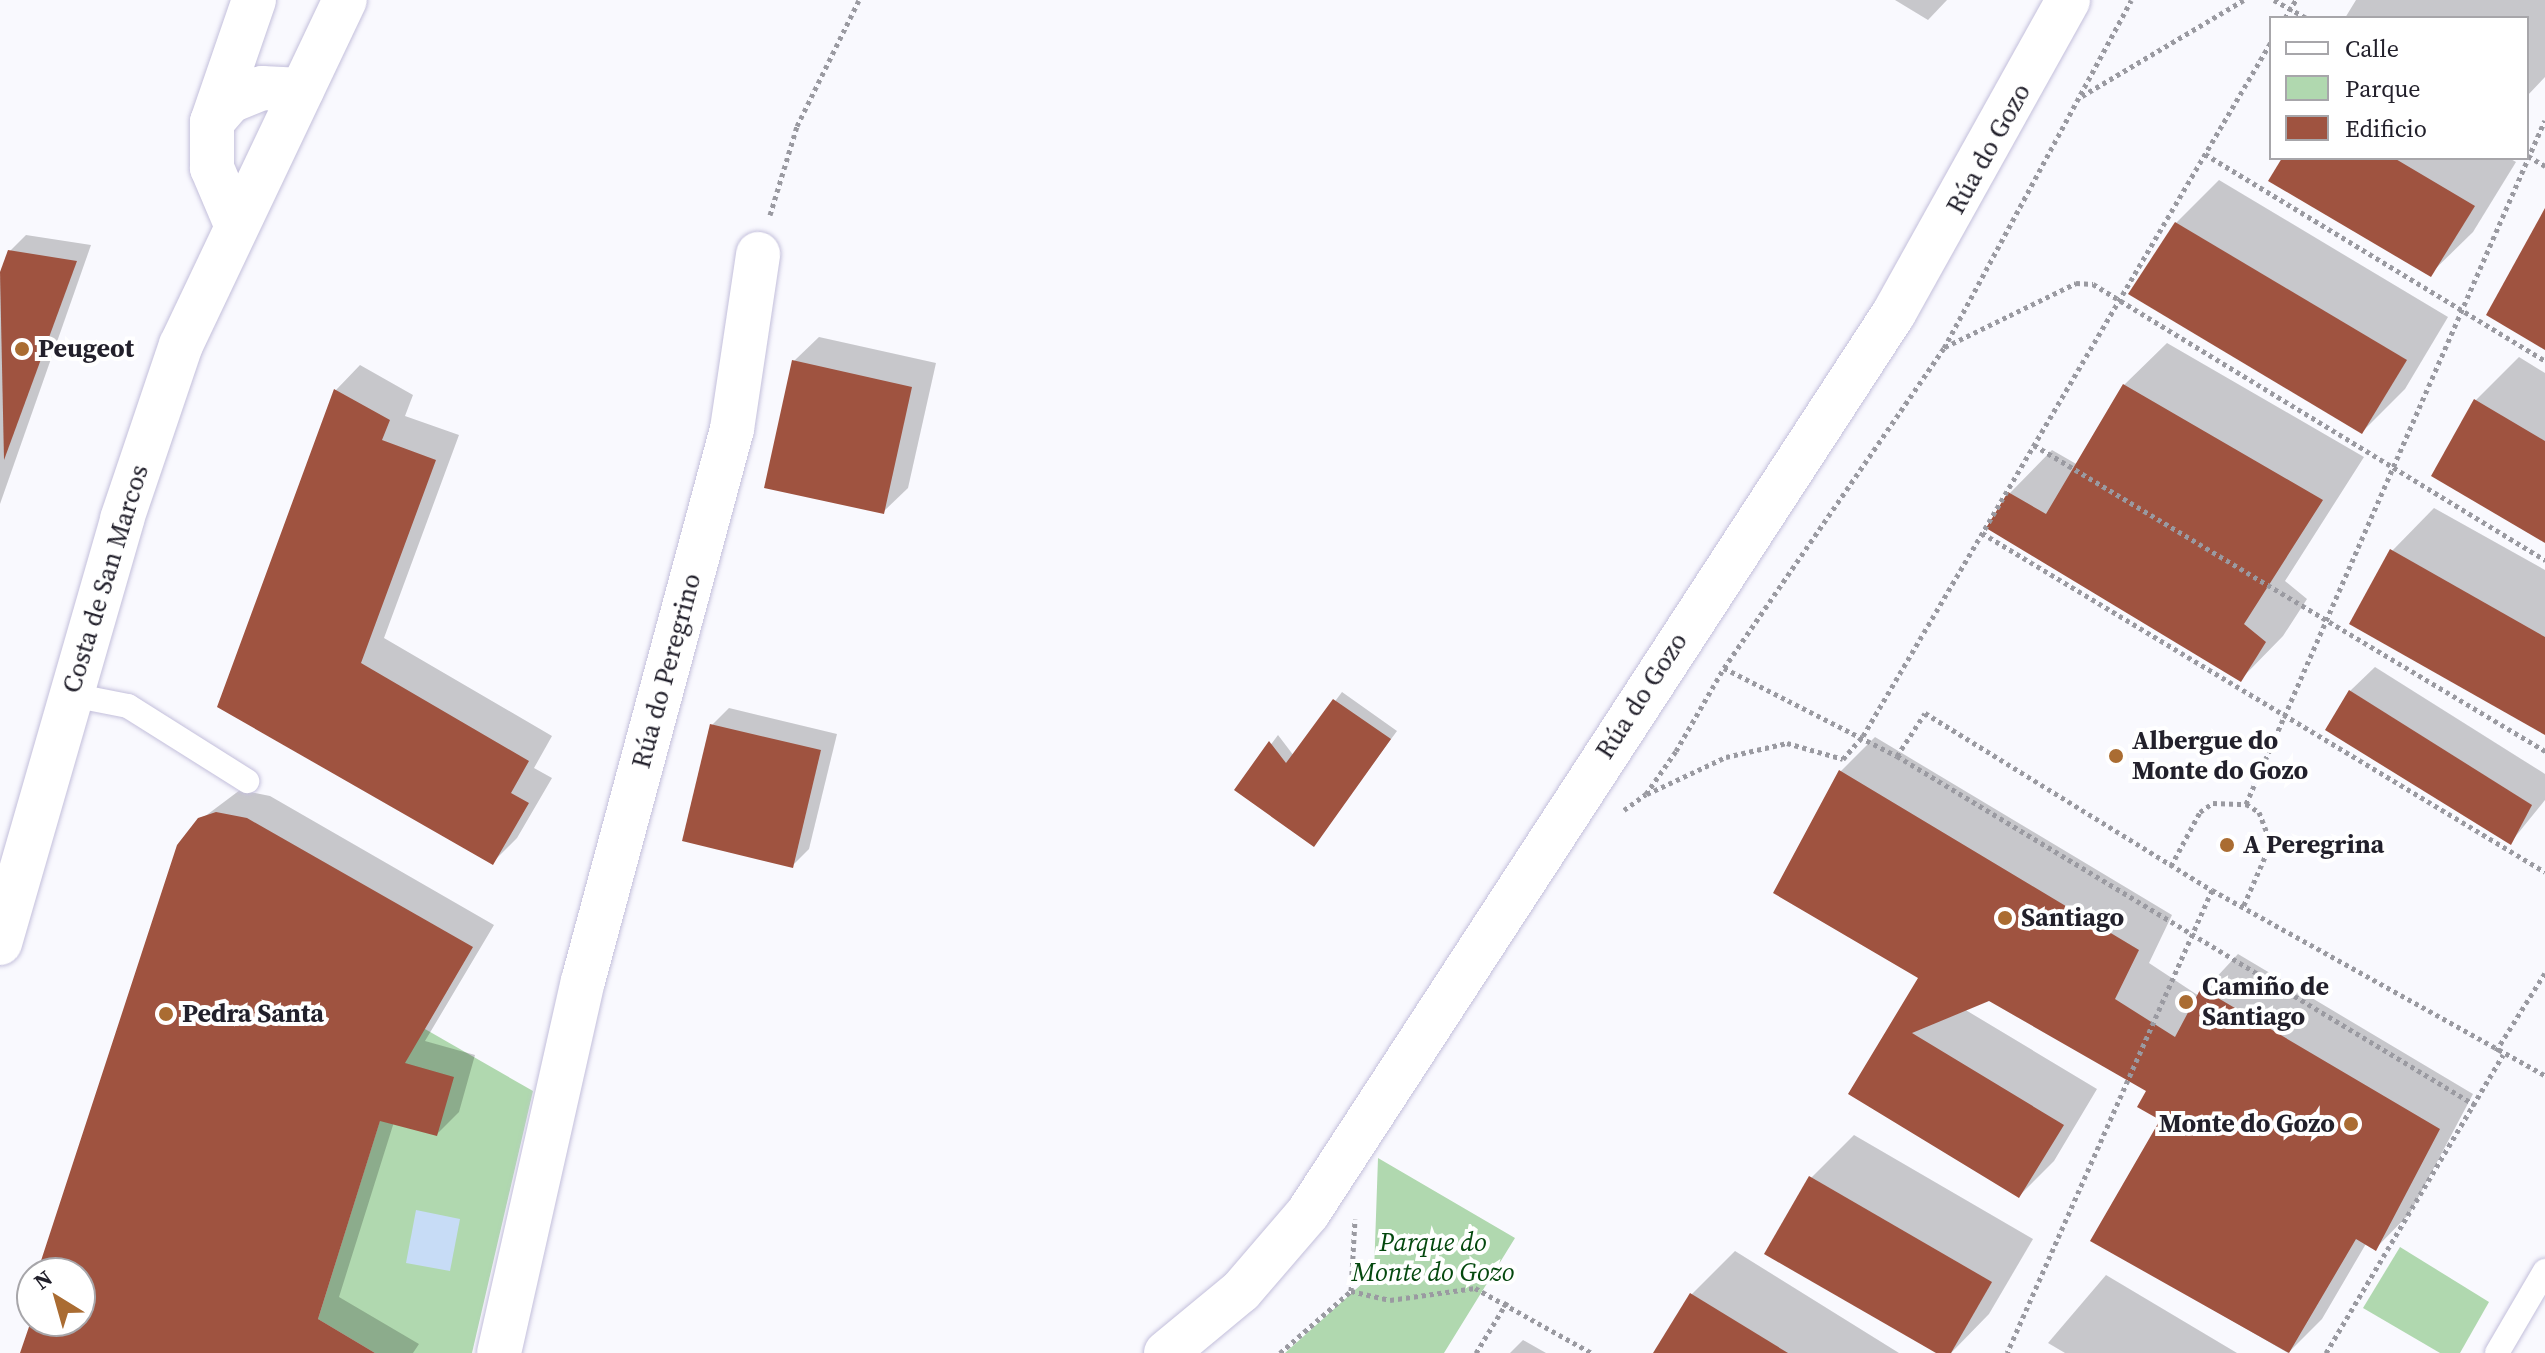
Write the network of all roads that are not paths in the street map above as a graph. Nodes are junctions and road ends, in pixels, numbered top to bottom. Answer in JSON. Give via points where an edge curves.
{"nodes":[{"id":1,"x":345,"y":0,"type":"edge"},
{"id":2,"x":2068,"y":0,"type":"edge"},
{"id":3,"x":253,"y":3,"type":"edge"},
{"id":4,"x":282,"y":89,"type":"junction"},
{"id":5,"x":212,"y":122,"type":"junction"},
{"id":6,"x":235,"y":222,"type":"junction"},
{"id":7,"x":758,"y":254,"type":"road end"},
{"id":8,"x":72,"y":695,"type":"junction"},
{"id":9,"x":247,"y":781,"type":"dead end"},
{"id":10,"x":0,"y":943,"type":"edge"},
{"id":11,"x":2545,"y":1271,"type":"edge"},
{"id":12,"x":499,"y":1353,"type":"edge"},
{"id":13,"x":1166,"y":1353,"type":"edge"},
{"id":14,"x":2497,"y":1353,"type":"edge"}],
"edges":[{"from":1,"to":4,"type":"street","name":"Costa de San Marcos"},
{"from":2,"to":13,"type":"street","name":"Rúa do Gozo","via":[[1894,313],[1308,1213],[1241,1291]]},
{"from":3,"to":4,"type":"street"},
{"from":3,"to":5,"type":"street"},
{"from":4,"to":5,"type":"street","via":[[230,101]]},
{"from":4,"to":6,"type":"street","name":"Costa de San Marcos"},
{"from":5,"to":6,"type":"street","via":[[212,168]]},
{"from":6,"to":8,"type":"street","name":"Costa de San Marcos","via":[[181,345]]},
{"from":7,"to":12,"type":"street","name":"Rúa do Peregrino","via":[[732,429],[583,981]]},
{"from":8,"to":9,"type":"lane","via":[[128,706]]},
{"from":8,"to":10,"type":"street","name":"Costa de San Marcos"},
{"from":11,"to":14,"type":"lane"}]}
